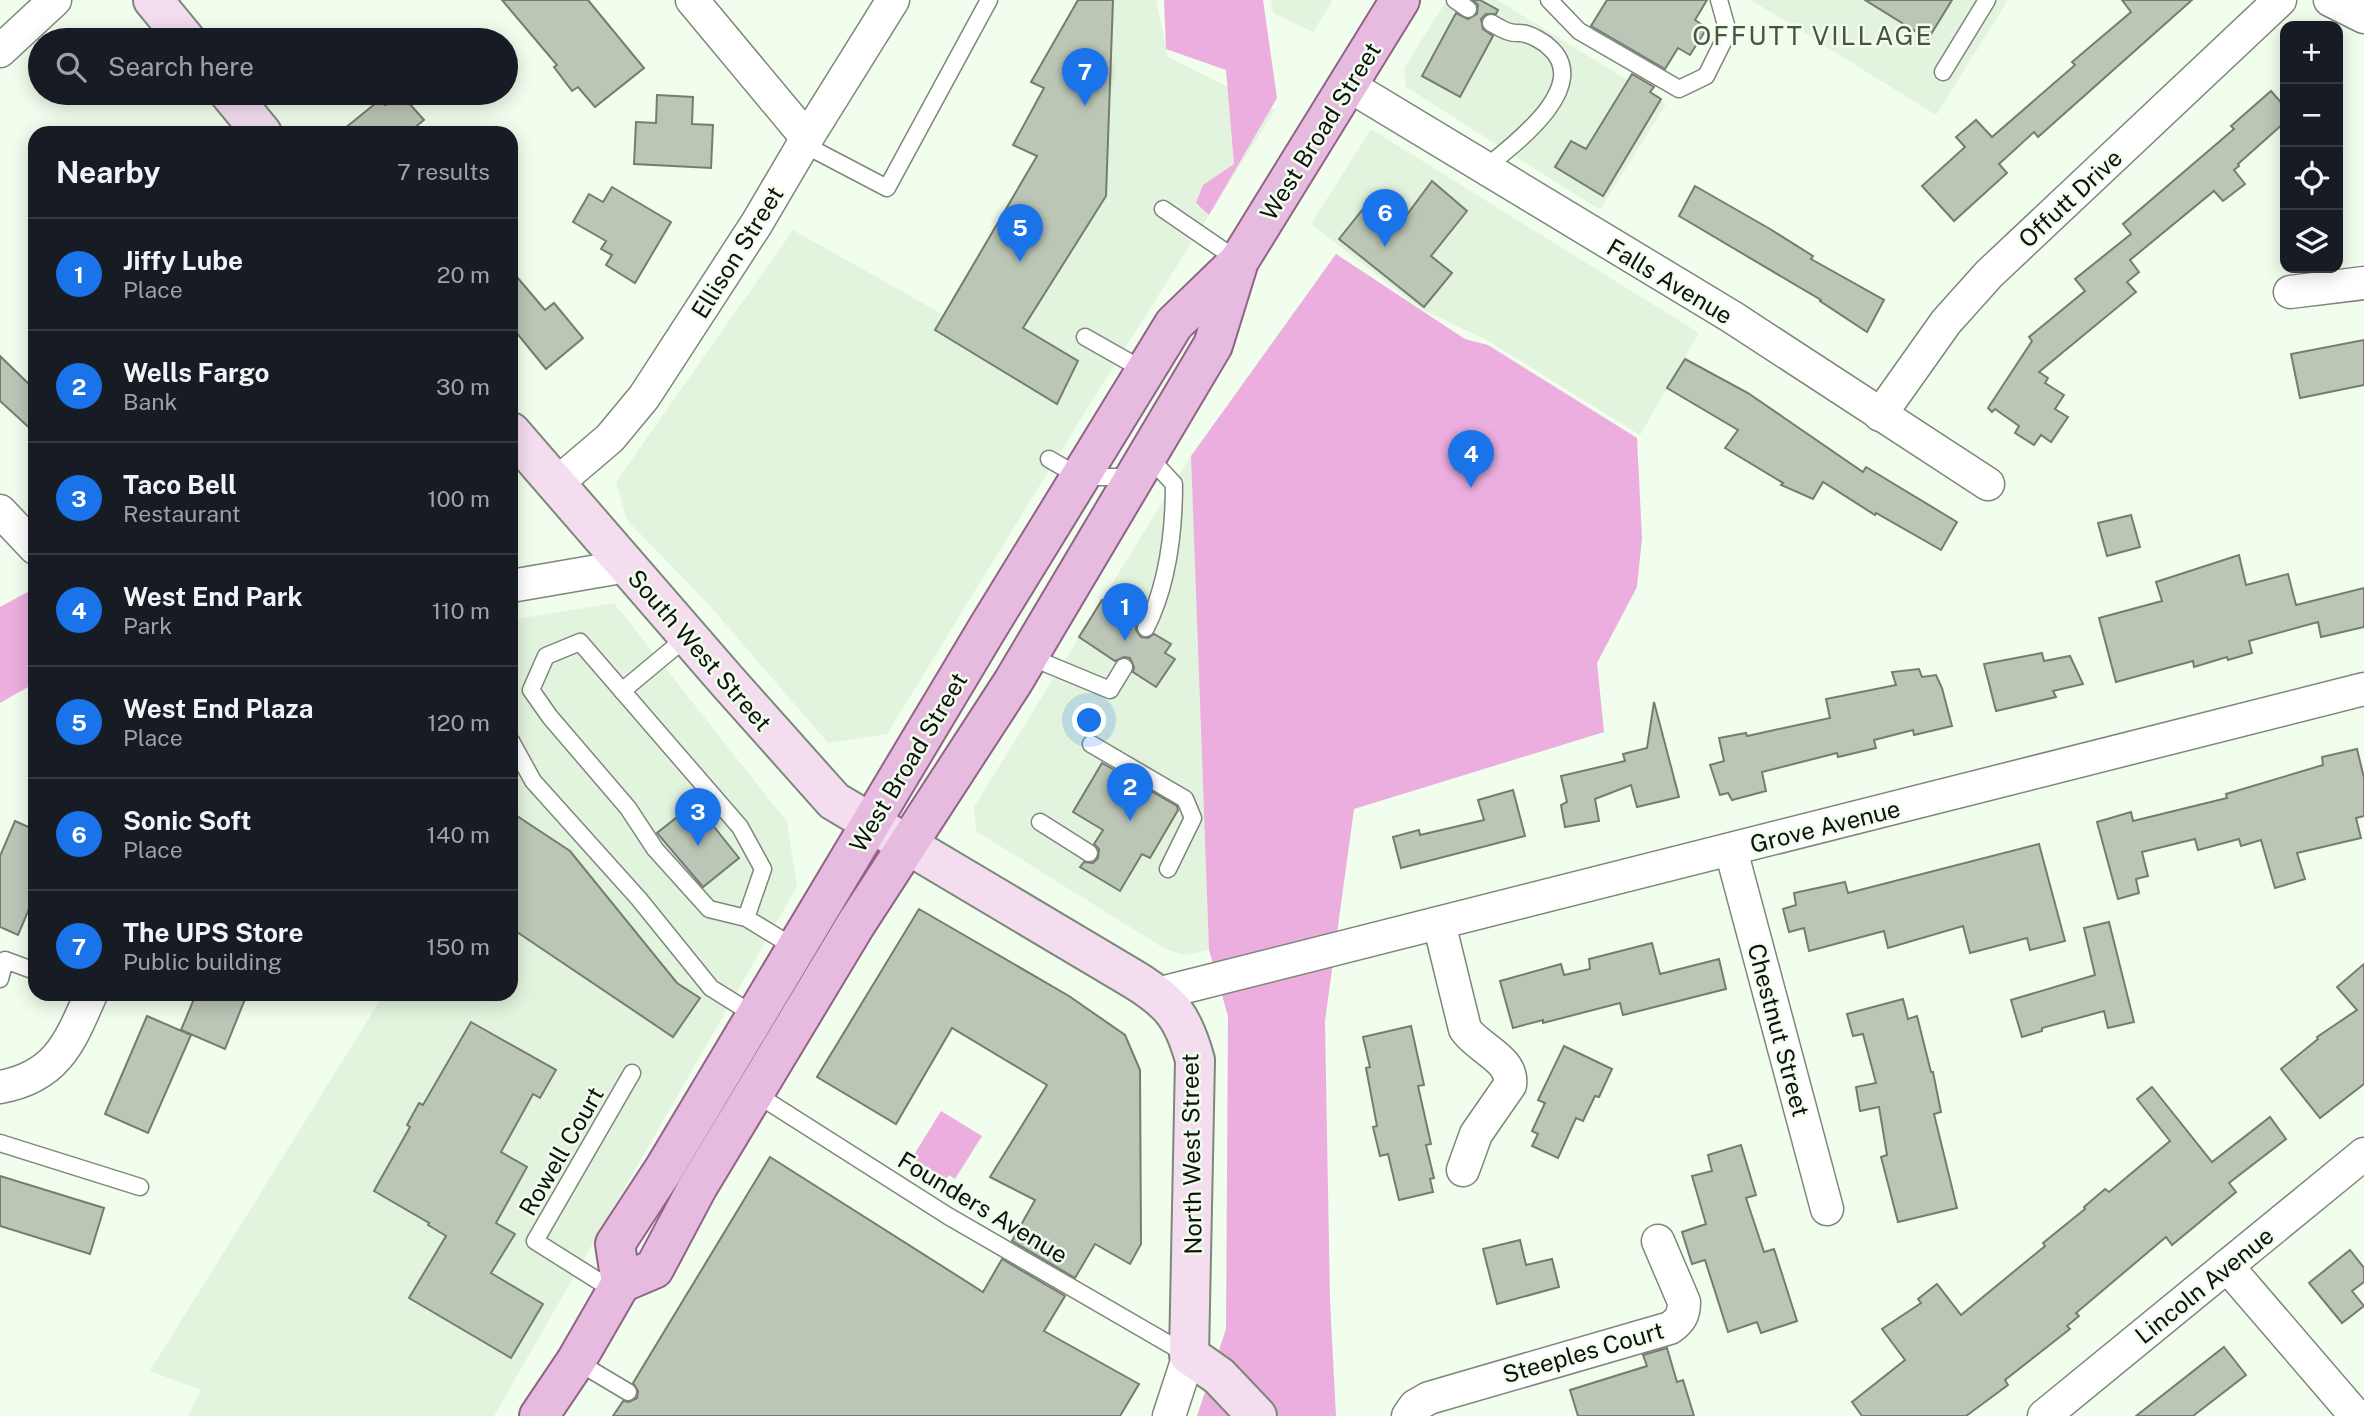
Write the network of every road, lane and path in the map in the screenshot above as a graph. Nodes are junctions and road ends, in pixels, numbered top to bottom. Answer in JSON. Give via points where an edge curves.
{"nodes":[{"id":1,"x":55,"y":0,"type":"edge"},
{"id":2,"x":153,"y":0,"type":"edge"},
{"id":3,"x":692,"y":0,"type":"edge"},
{"id":4,"x":893,"y":0,"type":"edge"},
{"id":5,"x":989,"y":0,"type":"edge"},
{"id":6,"x":1400,"y":0,"type":"edge"},
{"id":7,"x":1720,"y":0,"type":"edge"},
{"id":8,"x":1987,"y":0,"type":"edge"},
{"id":9,"x":2280,"y":0,"type":"edge"},
{"id":10,"x":2330,"y":0,"type":"edge"},
{"id":11,"x":1558,"y":4,"type":"edge"},
{"id":12,"x":2364,"y":17,"type":"edge"},
{"id":13,"x":1490,"y":23,"type":"dead end"},
{"id":14,"x":176,"y":28,"type":"edge"},
{"id":15,"x":0,"y":51,"type":"edge"},
{"id":16,"x":1943,"y":72,"type":"dead end"},
{"id":17,"x":1348,"y":85,"type":"junction"},
{"id":18,"x":239,"y":105,"type":"edge"},
{"id":19,"x":256,"y":126,"type":"edge"},
{"id":20,"x":805,"y":141,"type":"junction"},
{"id":21,"x":1485,"y":168,"type":"junction"},
{"id":22,"x":1163,"y":209,"type":"dead end"},
{"id":23,"x":1239,"y":261,"type":"junction"},
{"id":24,"x":2364,"y":283,"type":"edge"},
{"id":25,"x":2290,"y":292,"type":"dead end"},
{"id":26,"x":1085,"y":337,"type":"dead end"},
{"id":27,"x":1145,"y":371,"type":"junction"},
{"id":28,"x":1880,"y":415,"type":"junction"},
{"id":29,"x":518,"y":440,"type":"edge"},
{"id":30,"x":1141,"y":466,"type":"junction"},
{"id":31,"x":1064,"y":468,"type":"junction"},
{"id":32,"x":556,"y":484,"type":"junction"},
{"id":33,"x":1988,"y":484,"type":"dead end"},
{"id":34,"x":0,"y":511,"type":"edge"},
{"id":35,"x":28,"y":541,"type":"edge"},
{"id":36,"x":627,"y":566,"type":"junction"},
{"id":37,"x":518,"y":585,"type":"edge"},
{"id":38,"x":1146,"y":628,"type":"dead end"},
{"id":39,"x":688,"y":636,"type":"junction"},
{"id":40,"x":1028,"y":656,"type":"junction"},
{"id":41,"x":1124,"y":667,"type":"dead end"},
{"id":42,"x":2364,"y":689,"type":"edge"},
{"id":43,"x":622,"y":691,"type":"junction"},
{"id":44,"x":1091,"y":744,"type":"dead end"},
{"id":45,"x":518,"y":754,"type":"edge"},
{"id":46,"x":1040,"y":821,"type":"dead end"},
{"id":47,"x":870,"y":824,"type":"junction"},
{"id":48,"x":907,"y":846,"type":"junction"},
{"id":49,"x":1731,"y":850,"type":"junction"},
{"id":50,"x":1089,"y":853,"type":"dead end"},
{"id":51,"x":1168,"y":869,"type":"dead end"},
{"id":52,"x":746,"y":918,"type":"junction"},
{"id":53,"x":1439,"y":922,"type":"junction"},
{"id":54,"x":797,"y":949,"type":"junction"},
{"id":55,"x":28,"y":968,"type":"edge"},
{"id":56,"x":0,"y":979,"type":"edge"},
{"id":57,"x":1157,"y":994,"type":"junction"},
{"id":58,"x":88,"y":1001,"type":"edge"},
{"id":59,"x":755,"y":1016,"type":"junction"},
{"id":60,"x":632,"y":1073,"type":"dead end"},
{"id":61,"x":0,"y":1087,"type":"edge"},
{"id":62,"x":756,"y":1094,"type":"junction"},
{"id":63,"x":0,"y":1143,"type":"edge"},
{"id":64,"x":2364,"y":1154,"type":"edge"},
{"id":65,"x":1463,"y":1170,"type":"dead end"},
{"id":66,"x":140,"y":1187,"type":"dead end"},
{"id":67,"x":1827,"y":1209,"type":"dead end"},
{"id":68,"x":1658,"y":1241,"type":"dead end"},
{"id":69,"x":2227,"y":1266,"type":"junction"},
{"id":70,"x":618,"y":1287,"type":"junction"},
{"id":71,"x":1189,"y":1355,"type":"junction"},
{"id":72,"x":576,"y":1360,"type":"junction"},
{"id":73,"x":628,"y":1392,"type":"dead end"},
{"id":74,"x":538,"y":1416,"type":"edge"},
{"id":75,"x":1169,"y":1416,"type":"edge"},
{"id":76,"x":1257,"y":1416,"type":"edge"},
{"id":77,"x":1409,"y":1416,"type":"edge"},
{"id":78,"x":2044,"y":1416,"type":"edge"},
{"id":79,"x":2356,"y":1416,"type":"edge"}],
"edges":[{"from":1,"to":15,"type":"street"},
{"from":2,"to":14,"type":"main road"},
{"from":3,"to":20,"type":"street"},
{"from":4,"to":20,"type":"street","name":"Ellison Street"},
{"from":5,"to":20,"type":"lane","via":[[887,188]]},
{"from":6,"to":17,"type":"main road","name":"West Broad Street"},
{"from":7,"to":11,"type":"lane","via":[[1728,32],[1706,76],[1679,89],[1579,31]]},
{"from":8,"to":16,"type":"lane"},
{"from":9,"to":28,"type":"street","name":"Offutt Drive","via":[[1989,274],[1946,322]]},
{"from":10,"to":12,"type":"street"},
{"from":13,"to":21,"type":"lane","via":[[1525,33],[1549,47],[1560,61],[1562,81],[1530,131]]},
{"from":17,"to":21,"type":"street","name":"Falls Avenue"},
{"from":17,"to":23,"type":"main road","name":"West Broad Street"},
{"from":18,"to":19,"type":"main road"},
{"from":20,"to":32,"type":"street","name":"Ellison Street","via":[[644,397],[610,438]]},
{"from":21,"to":28,"type":"street","name":"Falls Avenue","via":[[1732,317]]},
{"from":22,"to":23,"type":"lane"},
{"from":23,"to":27,"type":"main road","name":"West Broad Street","via":[[1174,324]]},
{"from":23,"to":30,"type":"main road","name":"West Broad Street","via":[[1213,345]]},
{"from":24,"to":25,"type":"street"},
{"from":26,"to":27,"type":"lane"},
{"from":27,"to":31,"type":"main road","name":"West Broad Street"},
{"from":28,"to":33,"type":"street","name":"Falls Avenue"},
{"from":29,"to":32,"type":"main road","name":"South West Street"},
{"from":30,"to":31,"type":"lane"},
{"from":30,"to":38,"type":"lane","via":[[1174,484],[1174,532],[1155,610]]},
{"from":30,"to":40,"type":"main road","name":"West Broad Street"},
{"from":31,"to":47,"type":"main road","name":"West Broad Street"},
{"from":32,"to":36,"type":"main road","name":"South West Street"},
{"from":34,"to":35,"type":"street"},
{"from":36,"to":37,"type":"street"},
{"from":36,"to":39,"type":"main road","name":"South West Street"},
{"from":39,"to":43,"type":"lane"},
{"from":39,"to":47,"type":"main road","name":"South West Street","via":[[834,801]]},
{"from":40,"to":41,"type":"lane","via":[[1110,690]]},
{"from":40,"to":48,"type":"main road","name":"West Broad Street"},
{"from":42,"to":49,"type":"street","name":"Grove Avenue"},
{"from":43,"to":52,"type":"lane","via":[[740,827],[763,869]]},
{"from":43,"to":52,"type":"lane","via":[[580,642],[546,656],[531,690],[628,808],[655,849],[709,909]]},
{"from":44,"to":51,"type":"lane","via":[[1185,799],[1193,818]]},
{"from":45,"to":59,"type":"lane","via":[[533,781],[711,988]]},
{"from":46,"to":50,"type":"lane"},
{"from":47,"to":48,"type":"main road","name":"South West Street"},
{"from":47,"to":54,"type":"main road","name":"West Broad Street"},
{"from":48,"to":57,"type":"main road","name":"North West Street"},
{"from":48,"to":62,"type":"main road","name":"West Broad Street"},
{"from":49,"to":53,"type":"street","name":"Grove Avenue"},
{"from":49,"to":67,"type":"street","name":"Chestnut Street"},
{"from":52,"to":54,"type":"lane"},
{"from":53,"to":57,"type":"street","name":"Grove Avenue"},
{"from":53,"to":65,"type":"street","via":[[1465,1029],[1507,1067],[1511,1077],[1476,1134]]},
{"from":54,"to":59,"type":"main road","name":"West Broad Street"},
{"from":55,"to":56,"type":"lane","via":[[5,960]]},
{"from":57,"to":71,"type":"main road","name":"North West Street","via":[[1178,1016],[1195,1060]]},
{"from":58,"to":61,"type":"street","via":[[70,1042],[55,1061],[29,1079]]},
{"from":59,"to":70,"type":"main road","name":"West Broad Street","via":[[615,1244]]},
{"from":60,"to":70,"type":"lane","name":"Rowell Court","via":[[535,1241]]},
{"from":62,"to":70,"type":"main road","name":"West Broad Street","via":[[697,1188],[654,1269]]},
{"from":62,"to":71,"type":"lane","name":"Founders Avenue","via":[[948,1216]]},
{"from":63,"to":66,"type":"lane"},
{"from":64,"to":69,"type":"street","name":"Lincoln Avenue"},
{"from":68,"to":77,"type":"street","name":"Steeples Court","via":[[1684,1302],[1678,1323],[1429,1398]]},
{"from":69,"to":78,"type":"street","name":"Lincoln Avenue"},
{"from":69,"to":79,"type":"street"},
{"from":70,"to":72,"type":"main road"},
{"from":71,"to":75,"type":"street"},
{"from":71,"to":76,"type":"main road","via":[[1219,1376]]},
{"from":72,"to":73,"type":"lane"},
{"from":72,"to":74,"type":"main road"}]}
